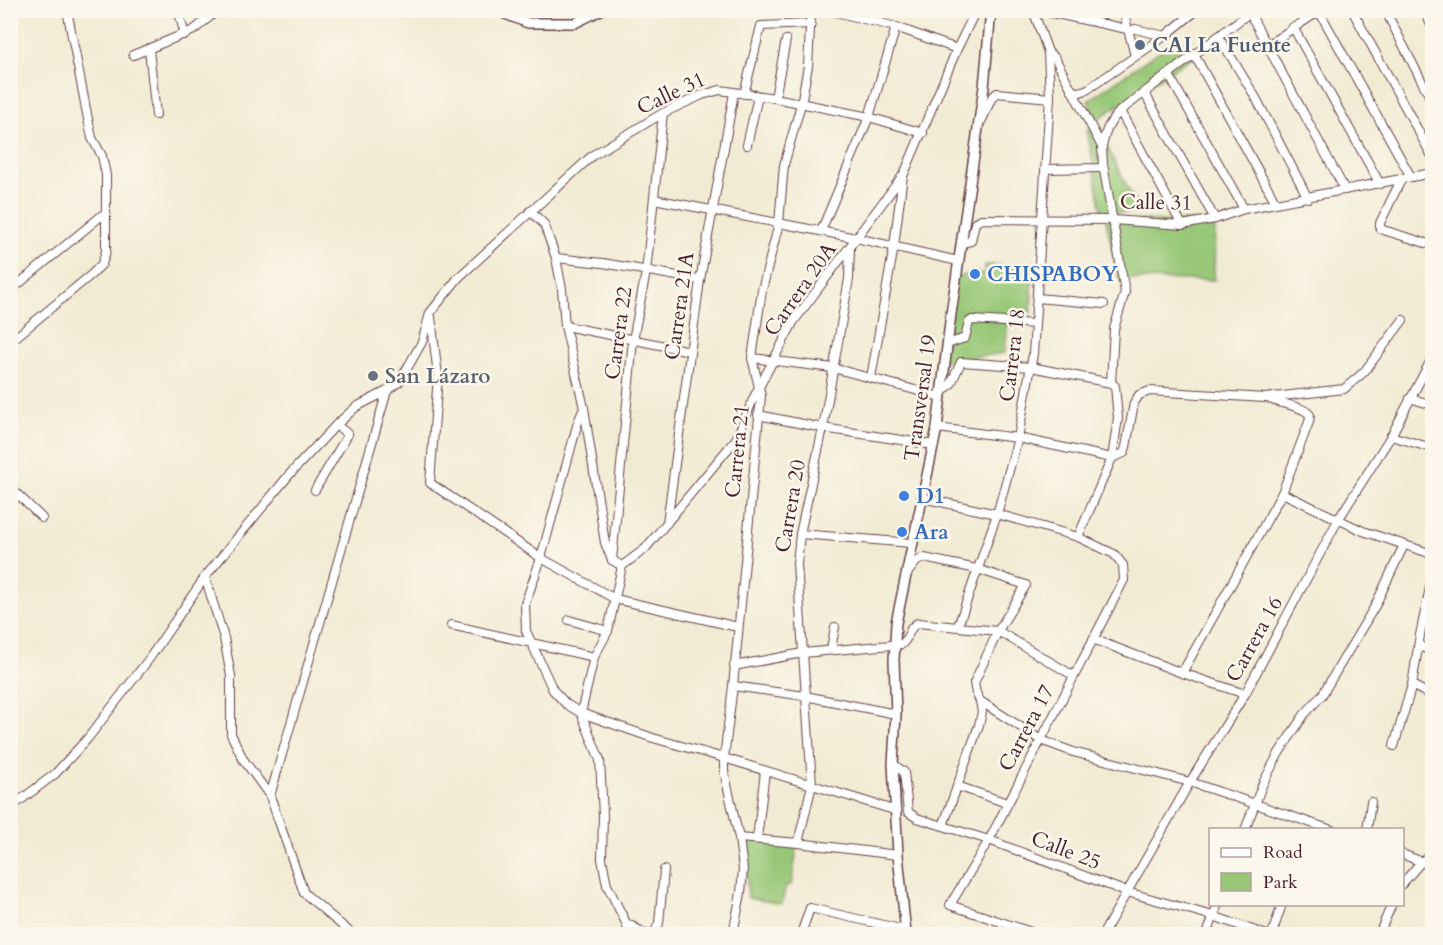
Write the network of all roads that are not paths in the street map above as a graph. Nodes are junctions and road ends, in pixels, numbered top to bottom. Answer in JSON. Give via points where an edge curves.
{"nodes":[{"id":1,"x":67,"y":10,"type":"edge"},
{"id":2,"x":178,"y":10,"type":"edge"},
{"id":3,"x":218,"y":10,"type":"edge"},
{"id":4,"x":495,"y":10,"type":"edge"},
{"id":5,"x":601,"y":10,"type":"edge"},
{"id":6,"x":812,"y":10,"type":"edge"},
{"id":7,"x":828,"y":10,"type":"edge"},
{"id":8,"x":976,"y":10,"type":"edge"},
{"id":9,"x":992,"y":10,"type":"edge"},
{"id":10,"x":1034,"y":10,"type":"edge"},
{"id":11,"x":1038,"y":10,"type":"edge"},
{"id":12,"x":1123,"y":10,"type":"edge"},
{"id":13,"x":1197,"y":10,"type":"edge"},
{"id":14,"x":1352,"y":10,"type":"edge"},
{"id":15,"x":1386,"y":10,"type":"edge"},
{"id":16,"x":1424,"y":10,"type":"edge"},
{"id":17,"x":1320,"y":11,"type":"edge"},
{"id":18,"x":1248,"y":12,"type":"edge"},
{"id":19,"x":811,"y":24,"type":"junction"},
{"id":20,"x":896,"y":27,"type":"junction"},
{"id":21,"x":1293,"y":27,"type":"junction"},
{"id":22,"x":1432,"y":27,"type":"edge"},
{"id":23,"x":1131,"y":29,"type":"junction"},
{"id":24,"x":185,"y":35,"type":"junction"},
{"id":25,"x":1165,"y":36,"type":"junction"},
{"id":26,"x":1219,"y":37,"type":"junction"},
{"id":27,"x":786,"y":40,"type":"dead end"},
{"id":28,"x":1266,"y":46,"type":"junction"},
{"id":29,"x":149,"y":49,"type":"junction"},
{"id":30,"x":957,"y":49,"type":"junction"},
{"id":31,"x":1048,"y":52,"type":"junction"},
{"id":32,"x":133,"y":55,"type":"dead end"},
{"id":33,"x":1135,"y":56,"type":"junction"},
{"id":34,"x":1195,"y":56,"type":"junction"},
{"id":35,"x":1168,"y":75,"type":"junction"},
{"id":36,"x":1072,"y":91,"type":"junction"},
{"id":37,"x":1144,"y":92,"type":"junction"},
{"id":38,"x":734,"y":93,"type":"junction"},
{"id":39,"x":744,"y":94,"type":"junction"},
{"id":40,"x":758,"y":96,"type":"junction"},
{"id":41,"x":775,"y":98,"type":"junction"},
{"id":42,"x":1050,"y":98,"type":"junction"},
{"id":43,"x":1432,"y":101,"type":"edge"},
{"id":44,"x":801,"y":104,"type":"junction"},
{"id":45,"x":1120,"y":111,"type":"junction"},
{"id":46,"x":663,"y":113,"type":"junction"},
{"id":47,"x":156,"y":115,"type":"dead end"},
{"id":48,"x":869,"y":117,"type":"junction"},
{"id":49,"x":979,"y":126,"type":"junction"},
{"id":50,"x":923,"y":132,"type":"junction"},
{"id":51,"x":747,"y":145,"type":"dead end"},
{"id":52,"x":1102,"y":147,"type":"junction"},
{"id":53,"x":1432,"y":156,"type":"edge"},
{"id":54,"x":1102,"y":166,"type":"junction"},
{"id":55,"x":1045,"y":169,"type":"junction"},
{"id":56,"x":1432,"y":173,"type":"edge"},
{"id":57,"x":904,"y":174,"type":"junction"},
{"id":58,"x":1412,"y":177,"type":"junction"},
{"id":59,"x":1401,"y":180,"type":"junction"},
{"id":60,"x":1380,"y":184,"type":"junction"},
{"id":61,"x":1345,"y":190,"type":"junction"},
{"id":62,"x":1308,"y":198,"type":"junction"},
{"id":63,"x":654,"y":199,"type":"junction"},
{"id":64,"x":1276,"y":203,"type":"junction"},
{"id":65,"x":1244,"y":209,"type":"junction"},
{"id":66,"x":530,"y":211,"type":"junction"},
{"id":67,"x":711,"y":211,"type":"junction"},
{"id":68,"x":106,"y":212,"type":"junction"},
{"id":69,"x":1042,"y":219,"type":"junction"},
{"id":70,"x":1215,"y":219,"type":"junction"},
{"id":71,"x":1113,"y":220,"type":"junction"},
{"id":72,"x":779,"y":223,"type":"junction"},
{"id":73,"x":1182,"y":225,"type":"junction"},
{"id":74,"x":821,"y":231,"type":"junction"},
{"id":75,"x":856,"y":238,"type":"junction"},
{"id":76,"x":961,"y":243,"type":"junction"},
{"id":77,"x":1432,"y":245,"type":"edge"},
{"id":78,"x":894,"y":246,"type":"junction"},
{"id":79,"x":850,"y":248,"type":"junction"},
{"id":80,"x":556,"y":258,"type":"junction"},
{"id":81,"x":958,"y":261,"type":"junction"},
{"id":82,"x":646,"y":272,"type":"junction"},
{"id":83,"x":700,"y":280,"type":"junction"},
{"id":84,"x":10,"y":291,"type":"edge"},
{"id":85,"x":1037,"y":298,"type":"junction"},
{"id":86,"x":1104,"y":304,"type":"dead end"},
{"id":87,"x":430,"y":313,"type":"junction"},
{"id":88,"x":1403,"y":321,"type":"dead end"},
{"id":89,"x":1035,"y":324,"type":"junction"},
{"id":90,"x":565,"y":326,"type":"junction"},
{"id":91,"x":633,"y":340,"type":"junction"},
{"id":92,"x":10,"y":342,"type":"edge"},
{"id":93,"x":947,"y":344,"type":"junction"},
{"id":94,"x":690,"y":351,"type":"junction"},
{"id":95,"x":752,"y":358,"type":"junction"},
{"id":96,"x":1432,"y":358,"type":"edge"},
{"id":97,"x":773,"y":361,"type":"junction"},
{"id":98,"x":833,"y":368,"type":"junction"},
{"id":99,"x":1031,"y":368,"type":"junction"},
{"id":100,"x":871,"y":378,"type":"junction"},
{"id":101,"x":1113,"y":385,"type":"junction"},
{"id":102,"x":759,"y":387,"type":"junction"},
{"id":103,"x":387,"y":392,"type":"junction"},
{"id":104,"x":941,"y":394,"type":"junction"},
{"id":105,"x":1265,"y":398,"type":"junction"},
{"id":106,"x":1410,"y":398,"type":"junction"},
{"id":107,"x":1432,"y":405,"type":"edge"},
{"id":108,"x":584,"y":408,"type":"junction"},
{"id":109,"x":758,"y":415,"type":"junction"},
{"id":110,"x":336,"y":425,"type":"junction"},
{"id":111,"x":823,"y":428,"type":"junction"},
{"id":112,"x":937,"y":428,"type":"junction"},
{"id":113,"x":1391,"y":436,"type":"junction"},
{"id":114,"x":1018,"y":438,"type":"junction"},
{"id":115,"x":934,"y":446,"type":"junction"},
{"id":116,"x":1432,"y":448,"type":"edge"},
{"id":117,"x":1112,"y":458,"type":"junction"},
{"id":118,"x":10,"y":487,"type":"edge"},
{"id":119,"x":315,"y":490,"type":"dead end"},
{"id":120,"x":1282,"y":493,"type":"junction"},
{"id":121,"x":922,"y":498,"type":"junction"},
{"id":122,"x":997,"y":514,"type":"junction"},
{"id":123,"x":42,"y":518,"type":"dead end"},
{"id":124,"x":1338,"y":520,"type":"junction"},
{"id":125,"x":666,"y":525,"type":"junction"},
{"id":126,"x":800,"y":534,"type":"junction"},
{"id":127,"x":1078,"y":537,"type":"junction"},
{"id":128,"x":912,"y":543,"type":"junction"},
{"id":129,"x":1404,"y":545,"type":"junction"},
{"id":130,"x":1432,"y":554,"type":"edge"},
{"id":131,"x":541,"y":558,"type":"junction"},
{"id":132,"x":612,"y":560,"type":"junction"},
{"id":133,"x":622,"y":566,"type":"junction"},
{"id":134,"x":977,"y":569,"type":"junction"},
{"id":135,"x":205,"y":576,"type":"junction"},
{"id":136,"x":1432,"y":578,"type":"edge"},
{"id":137,"x":904,"y":579,"type":"junction"},
{"id":138,"x":615,"y":599,"type":"junction"},
{"id":139,"x":570,"y":620,"type":"dead end"},
{"id":140,"x":451,"y":625,"type":"dead end"},
{"id":141,"x":958,"y":626,"type":"junction"},
{"id":142,"x":738,"y":627,"type":"junction"},
{"id":143,"x":835,"y":627,"type":"dead end"},
{"id":144,"x":608,"y":631,"type":"junction"},
{"id":145,"x":998,"y":631,"type":"junction"},
{"id":146,"x":1093,"y":639,"type":"junction"},
{"id":147,"x":530,"y":643,"type":"junction"},
{"id":148,"x":894,"y":645,"type":"junction"},
{"id":149,"x":1419,"y":646,"type":"junction"},
{"id":150,"x":831,"y":650,"type":"junction"},
{"id":151,"x":1432,"y":651,"type":"edge"},
{"id":152,"x":803,"y":653,"type":"junction"},
{"id":153,"x":594,"y":657,"type":"junction"},
{"id":154,"x":734,"y":666,"type":"junction"},
{"id":155,"x":1182,"y":673,"type":"junction"},
{"id":156,"x":1074,"y":676,"type":"junction"},
{"id":157,"x":1412,"y":685,"type":"junction"},
{"id":158,"x":733,"y":686,"type":"junction"},
{"id":159,"x":1245,"y":694,"type":"junction"},
{"id":160,"x":805,"y":696,"type":"junction"},
{"id":161,"x":1432,"y":696,"type":"edge"},
{"id":162,"x":980,"y":701,"type":"junction"},
{"id":163,"x":581,"y":713,"type":"junction"},
{"id":164,"x":896,"y":714,"type":"junction"},
{"id":165,"x":1041,"y":740,"type":"junction"},
{"id":166,"x":1394,"y":746,"type":"dead end"},
{"id":167,"x":724,"y":758,"type":"junction"},
{"id":168,"x":893,"y":764,"type":"junction"},
{"id":169,"x":765,"y":771,"type":"junction"},
{"id":170,"x":1190,"y":782,"type":"junction"},
{"id":171,"x":812,"y":784,"type":"junction"},
{"id":172,"x":957,"y":786,"type":"junction"},
{"id":173,"x":270,"y":796,"type":"junction"},
{"id":174,"x":1371,"y":802,"type":"dead end"},
{"id":175,"x":1007,"y":803,"type":"junction"},
{"id":176,"x":1255,"y":804,"type":"junction"},
{"id":177,"x":10,"y":808,"type":"edge"},
{"id":178,"x":897,"y":812,"type":"junction"},
{"id":179,"x":943,"y":826,"type":"junction"},
{"id":180,"x":1307,"y":826,"type":"edge"},
{"id":181,"x":1246,"y":828,"type":"edge"},
{"id":182,"x":1367,"y":828,"type":"edge"},
{"id":183,"x":739,"y":838,"type":"junction"},
{"id":184,"x":757,"y":839,"type":"junction"},
{"id":185,"x":989,"y":840,"type":"junction"},
{"id":186,"x":798,"y":843,"type":"junction"},
{"id":187,"x":1432,"y":854,"type":"edge"},
{"id":188,"x":898,"y":855,"type":"junction"},
{"id":189,"x":1404,"y":855,"type":"edge"},
{"id":190,"x":1421,"y":862,"type":"junction"},
{"id":191,"x":1432,"y":866,"type":"edge"},
{"id":192,"x":664,"y":870,"type":"dead end"},
{"id":193,"x":1404,"y":882,"type":"edge"},
{"id":194,"x":1127,"y":892,"type":"junction"},
{"id":195,"x":1217,"y":906,"type":"edge"},
{"id":196,"x":1281,"y":906,"type":"edge"},
{"id":197,"x":1391,"y":906,"type":"edge"},
{"id":198,"x":1213,"y":916,"type":"junction"},
{"id":199,"x":626,"y":923,"type":"junction"},
{"id":200,"x":734,"y":932,"type":"edge"},
{"id":201,"x":906,"y":932,"type":"edge"},
{"id":202,"x":352,"y":934,"type":"edge"},
{"id":203,"x":629,"y":934,"type":"edge"},
{"id":204,"x":646,"y":934,"type":"edge"},
{"id":205,"x":654,"y":934,"type":"edge"},
{"id":206,"x":801,"y":934,"type":"edge"},
{"id":207,"x":1037,"y":934,"type":"edge"},
{"id":208,"x":1103,"y":934,"type":"edge"},
{"id":209,"x":1207,"y":934,"type":"edge"},
{"id":210,"x":1264,"y":934,"type":"edge"},
{"id":211,"x":1272,"y":934,"type":"edge"},
{"id":212,"x":1379,"y":934,"type":"edge"}],
"edges":[{"from":1,"to":68,"type":"street","via":[[90,130],[106,175]]},
{"from":2,"to":24,"type":"street"},
{"from":3,"to":24,"type":"street"},
{"from":4,"to":5,"type":"main road","via":[[528,23],[575,23]]},
{"from":6,"to":19,"type":"street","name":"Carrera 21"},
{"from":7,"to":20,"type":"street"},
{"from":8,"to":30,"type":"street","name":"Carrera 20A"},
{"from":9,"to":49,"type":"main road","name":"Transversal 19"},
{"from":10,"to":31,"type":"street","name":"Carrera 18"},
{"from":11,"to":23,"type":"street"},
{"from":12,"to":23,"type":"street"},
{"from":13,"to":25,"type":"street"},
{"from":14,"to":53,"type":"street"},
{"from":15,"to":43,"type":"street"},
{"from":16,"to":22,"type":"street"},
{"from":17,"to":21,"type":"street"},
{"from":17,"to":58,"type":"street"},
{"from":18,"to":26,"type":"street"},
{"from":18,"to":28,"type":"street"},
{"from":19,"to":39,"type":"street","via":[[761,26]]},
{"from":19,"to":44,"type":"street","name":"Carrera 21"},
{"from":20,"to":30,"type":"street"},
{"from":20,"to":48,"type":"street"},
{"from":21,"to":28,"type":"street"},
{"from":21,"to":60,"type":"street"},
{"from":23,"to":25,"type":"street"},
{"from":23,"to":33,"type":"street"},
{"from":24,"to":29,"type":"street"},
{"from":25,"to":33,"type":"street"},
{"from":26,"to":34,"type":"street"},
{"from":26,"to":62,"type":"street"},
{"from":27,"to":41,"type":"street"},
{"from":28,"to":61,"type":"street"},
{"from":29,"to":32,"type":"street"},
{"from":29,"to":47,"type":"street"},
{"from":30,"to":50,"type":"street","name":"Carrera 20A"},
{"from":31,"to":36,"type":"street"},
{"from":31,"to":42,"type":"street","name":"Carrera 18"},
{"from":33,"to":36,"type":"street","via":[[1088,89]]},
{"from":34,"to":35,"type":"street"},
{"from":34,"to":64,"type":"street"},
{"from":35,"to":37,"type":"street"},
{"from":35,"to":65,"type":"street"},
{"from":36,"to":52,"type":"street"},
{"from":37,"to":45,"type":"street"},
{"from":37,"to":70,"type":"street"},
{"from":38,"to":39,"type":"street","name":"Calle 31"},
{"from":38,"to":46,"type":"street","name":"Calle 31","via":[[720,90],[702,95]]},
{"from":38,"to":67,"type":"street","name":"Carrera 21A"},
{"from":39,"to":40,"type":"street","name":"Calle 31"},
{"from":40,"to":41,"type":"street","name":"Calle 31"},
{"from":40,"to":51,"type":"street"},
{"from":41,"to":44,"type":"street","name":"Calle 31"},
{"from":42,"to":49,"type":"street","via":[[997,93]]},
{"from":42,"to":55,"type":"street","name":"Carrera 18"},
{"from":44,"to":48,"type":"street","name":"Calle 31"},
{"from":44,"to":72,"type":"street","name":"Carrera 21","via":[[784,165]]},
{"from":45,"to":52,"type":"street","via":[[1110,121]]},
{"from":45,"to":73,"type":"street"},
{"from":46,"to":63,"type":"street","name":"Carrera 22"},
{"from":46,"to":66,"type":"street","name":"Calle 31","via":[[593,155]]},
{"from":48,"to":50,"type":"street","name":"Calle 31"},
{"from":48,"to":74,"type":"street"},
{"from":49,"to":76,"type":"main road","name":"Transversal 19"},
{"from":50,"to":57,"type":"street","name":"Carrera 20A"},
{"from":52,"to":54,"type":"street"},
{"from":54,"to":55,"type":"street"},
{"from":54,"to":71,"type":"street"},
{"from":55,"to":69,"type":"street","name":"Carrera 18"},
{"from":56,"to":58,"type":"street","name":"Calle 31"},
{"from":57,"to":75,"type":"street","name":"Carrera 20A"},
{"from":57,"to":78,"type":"street"},
{"from":58,"to":59,"type":"street","name":"Calle 31"},
{"from":59,"to":60,"type":"street","name":"Calle 31"},
{"from":59,"to":77,"type":"street","via":[[1380,229]]},
{"from":60,"to":61,"type":"street","name":"Calle 31"},
{"from":61,"to":62,"type":"street","name":"Calle 31"},
{"from":62,"to":64,"type":"street","name":"Calle 31"},
{"from":63,"to":67,"type":"street"},
{"from":63,"to":82,"type":"street","name":"Carrera 22"},
{"from":64,"to":65,"type":"street","name":"Calle 31"},
{"from":65,"to":70,"type":"street","name":"Calle 31"},
{"from":66,"to":80,"type":"street","via":[[544,224]]},
{"from":66,"to":87,"type":"street","name":"Calle 31","via":[[459,277]]},
{"from":67,"to":72,"type":"street"},
{"from":67,"to":83,"type":"street","name":"Carrera 21A"},
{"from":68,"to":84,"type":"street"},
{"from":68,"to":92,"type":"street","via":[[102,264]]},
{"from":69,"to":71,"type":"street","name":"Calle 31"},
{"from":69,"to":76,"type":"street","name":"Calle 31","via":[[977,220],[971,240]]},
{"from":69,"to":85,"type":"street","name":"Carrera 18"},
{"from":70,"to":73,"type":"street","name":"Calle 31"},
{"from":71,"to":73,"type":"street","name":"Calle 31"},
{"from":71,"to":101,"type":"street","via":[[1125,292],[1114,329]]},
{"from":72,"to":74,"type":"street"},
{"from":72,"to":95,"type":"street","name":"Carrera 21","via":[[762,290]]},
{"from":74,"to":75,"type":"street"},
{"from":75,"to":78,"type":"street"},
{"from":75,"to":79,"type":"street","name":"Carrera 20A"},
{"from":76,"to":81,"type":"main road","name":"Transversal 19"},
{"from":78,"to":81,"type":"street"},
{"from":78,"to":100,"type":"street"},
{"from":79,"to":97,"type":"street","name":"Carrera 20A","via":[[794,321]]},
{"from":79,"to":98,"type":"street","name":"Carrera 20","via":[[849,279]]},
{"from":80,"to":82,"type":"street"},
{"from":80,"to":90,"type":"street"},
{"from":81,"to":93,"type":"main road","name":"Transversal 19"},
{"from":82,"to":83,"type":"street"},
{"from":82,"to":91,"type":"street","name":"Carrera 22"},
{"from":83,"to":94,"type":"street","name":"Carrera 21A"},
{"from":85,"to":86,"type":"street"},
{"from":85,"to":89,"type":"street","name":"Carrera 18"},
{"from":87,"to":103,"type":"street","via":[[422,342],[399,381]]},
{"from":87,"to":131,"type":"street","via":[[438,376],[430,483]]},
{"from":88,"to":105,"type":"street","via":[[1364,372],[1344,389]]},
{"from":89,"to":93,"type":"street","via":[[972,320],[965,338]]},
{"from":89,"to":99,"type":"street","name":"Carrera 18"},
{"from":90,"to":91,"type":"street"},
{"from":90,"to":108,"type":"street"},
{"from":91,"to":94,"type":"street"},
{"from":91,"to":132,"type":"street","name":"Carrera 22"},
{"from":93,"to":104,"type":"main road","name":"Transversal 19"},
{"from":94,"to":125,"type":"street","name":"Carrera 21A"},
{"from":95,"to":97,"type":"street"},
{"from":95,"to":102,"type":"street","name":"Carrera 21"},
{"from":96,"to":106,"type":"street","name":"Carrera 16"},
{"from":97,"to":98,"type":"street"},
{"from":97,"to":102,"type":"street","name":"Carrera 20A"},
{"from":98,"to":100,"type":"street"},
{"from":98,"to":111,"type":"street","name":"Carrera 20"},
{"from":99,"to":101,"type":"street"},
{"from":99,"to":104,"type":"street","via":[[961,362],[951,384]]},
{"from":99,"to":114,"type":"street","name":"Carrera 18"},
{"from":100,"to":104,"type":"street"},
{"from":101,"to":117,"type":"street","via":[[1118,418]]},
{"from":102,"to":109,"type":"street","name":"Carrera 21"},
{"from":102,"to":125,"type":"street","name":"Carrera 20A","via":[[736,439]]},
{"from":103,"to":110,"type":"street","via":[[356,407]]},
{"from":103,"to":173,"type":"street"},
{"from":104,"to":112,"type":"main road","name":"Transversal 19"},
{"from":105,"to":117,"type":"street","via":[[1150,391],[1139,395],[1124,453]]},
{"from":105,"to":120,"type":"street","via":[[1302,408],[1310,415]]},
{"from":106,"to":107,"type":"street"},
{"from":106,"to":113,"type":"street","name":"Carrera 16"},
{"from":108,"to":131,"type":"street"},
{"from":108,"to":132,"type":"street","via":[[605,543]]},
{"from":109,"to":111,"type":"street"},
{"from":109,"to":142,"type":"street","name":"Carrera 21"},
{"from":110,"to":119,"type":"street","via":[[348,434]]},
{"from":110,"to":135,"type":"street"},
{"from":111,"to":115,"type":"street"},
{"from":111,"to":126,"type":"street","name":"Carrera 20"},
{"from":112,"to":114,"type":"street"},
{"from":112,"to":115,"type":"main road","name":"Transversal 19"},
{"from":113,"to":116,"type":"street"},
{"from":113,"to":124,"type":"street","name":"Carrera 16"},
{"from":114,"to":117,"type":"street"},
{"from":114,"to":122,"type":"street","name":"Carrera 18"},
{"from":115,"to":121,"type":"main road","name":"Transversal 19"},
{"from":117,"to":127,"type":"street"},
{"from":118,"to":123,"type":"street"},
{"from":120,"to":124,"type":"street"},
{"from":120,"to":155,"type":"street"},
{"from":121,"to":122,"type":"street"},
{"from":121,"to":128,"type":"main road","name":"Transversal 19"},
{"from":122,"to":127,"type":"street"},
{"from":122,"to":134,"type":"street","name":"Carrera 18"},
{"from":124,"to":129,"type":"street"},
{"from":124,"to":159,"type":"street","name":"Carrera 16"},
{"from":125,"to":133,"type":"street","name":"Carrera 20A","via":[[645,549]]},
{"from":126,"to":128,"type":"street"},
{"from":126,"to":152,"type":"street","name":"Carrera 20","via":[[797,564]]},
{"from":127,"to":146,"type":"street","name":"Carrera 17","via":[[1114,554],[1123,565],[1124,580]]},
{"from":128,"to":137,"type":"main road","name":"Transversal 19"},
{"from":129,"to":130,"type":"street"},
{"from":129,"to":176,"type":"street","via":[[1375,606],[1322,695],[1279,753]]},
{"from":131,"to":138,"type":"street"},
{"from":131,"to":147,"type":"street","via":[[525,604]]},
{"from":132,"to":133,"type":"street"},
{"from":133,"to":138,"type":"street"},
{"from":134,"to":137,"type":"street","via":[[924,558]]},
{"from":134,"to":141,"type":"street","name":"Carrera 18"},
{"from":134,"to":145,"type":"street","via":[[1026,585]]},
{"from":135,"to":173,"type":"street","via":[[231,676],[231,734],[243,759]]},
{"from":135,"to":177,"type":"street","via":[[149,659],[88,738],[55,774]]},
{"from":136,"to":149,"type":"street"},
{"from":137,"to":148,"type":"main road","name":"Transversal 19"},
{"from":138,"to":142,"type":"street"},
{"from":138,"to":144,"type":"street"},
{"from":139,"to":144,"type":"street"},
{"from":140,"to":147,"type":"street"},
{"from":141,"to":145,"type":"street"},
{"from":141,"to":148,"type":"street","via":[[915,624],[906,641]]},
{"from":142,"to":154,"type":"street","name":"Carrera 21"},
{"from":143,"to":150,"type":"street"},
{"from":144,"to":153,"type":"street"},
{"from":145,"to":156,"type":"street"},
{"from":145,"to":162,"type":"street","via":[[974,683]]},
{"from":146,"to":155,"type":"street"},
{"from":146,"to":156,"type":"street","name":"Carrera 17"},
{"from":147,"to":153,"type":"street"},
{"from":147,"to":163,"type":"street","via":[[553,690]]},
{"from":148,"to":150,"type":"street"},
{"from":148,"to":164,"type":"main road","name":"Transversal 19"},
{"from":149,"to":151,"type":"street"},
{"from":149,"to":157,"type":"street"},
{"from":150,"to":152,"type":"street"},
{"from":152,"to":154,"type":"street"},
{"from":152,"to":160,"type":"street","name":"Carrera 20"},
{"from":153,"to":163,"type":"street"},
{"from":154,"to":158,"type":"street","name":"Carrera 21"},
{"from":155,"to":159,"type":"street"},
{"from":156,"to":165,"type":"street","name":"Carrera 17"},
{"from":157,"to":161,"type":"street"},
{"from":157,"to":166,"type":"street"},
{"from":158,"to":160,"type":"street"},
{"from":158,"to":167,"type":"street","name":"Carrera 21"},
{"from":159,"to":170,"type":"street","name":"Carrera 16"},
{"from":160,"to":164,"type":"street"},
{"from":160,"to":171,"type":"street","name":"Carrera 20"},
{"from":162,"to":165,"type":"street"},
{"from":162,"to":172,"type":"street","via":[[979,725]]},
{"from":163,"to":167,"type":"street"},
{"from":163,"to":199,"type":"street","via":[[600,760],[605,876]]},
{"from":164,"to":168,"type":"main road","name":"Transversal 19"},
{"from":165,"to":170,"type":"street"},
{"from":165,"to":175,"type":"street","name":"Carrera 17"},
{"from":167,"to":169,"type":"street"},
{"from":167,"to":183,"type":"street","name":"Carrera 21"},
{"from":168,"to":178,"type":"main road","name":"Transversal 19"},
{"from":168,"to":179,"type":"street","name":"Calle 25","via":[[904,772],[908,812]]},
{"from":169,"to":171,"type":"street"},
{"from":169,"to":184,"type":"street"},
{"from":170,"to":176,"type":"street"},
{"from":170,"to":194,"type":"street","name":"Carrera 16"},
{"from":171,"to":178,"type":"street"},
{"from":171,"to":186,"type":"street","name":"Carrera 20"},
{"from":172,"to":175,"type":"street"},
{"from":172,"to":179,"type":"street"},
{"from":173,"to":202,"type":"street","via":[[304,894]]},
{"from":174,"to":182,"type":"street"},
{"from":175,"to":185,"type":"street","name":"Carrera 17"},
{"from":176,"to":180,"type":"street"},
{"from":176,"to":181,"type":"street"},
{"from":178,"to":188,"type":"main road","name":"Transversal 19"},
{"from":179,"to":185,"type":"street","name":"Calle 25"},
{"from":183,"to":184,"type":"street"},
{"from":183,"to":200,"type":"street","name":"Carrera 21","via":[[743,869]]},
{"from":184,"to":186,"type":"street"},
{"from":185,"to":194,"type":"street","name":"Calle 25"},
{"from":185,"to":207,"type":"street","name":"Carrera 17","via":[[950,905]]},
{"from":186,"to":188,"type":"street"},
{"from":187,"to":190,"type":"street"},
{"from":188,"to":201,"type":"main road","name":"Transversal 19"},
{"from":189,"to":190,"type":"street"},
{"from":190,"to":191,"type":"street"},
{"from":190,"to":193,"type":"street"},
{"from":192,"to":205,"type":"street","via":[[659,922]]},
{"from":194,"to":198,"type":"street","name":"Calle 25"},
{"from":194,"to":208,"type":"street","name":"Carrera 16"},
{"from":195,"to":198,"type":"street"},
{"from":196,"to":211,"type":"street"},
{"from":197,"to":212,"type":"street"},
{"from":198,"to":209,"type":"street"},
{"from":198,"to":210,"type":"street","name":"Calle 25"},
{"from":199,"to":203,"type":"street"},
{"from":199,"to":204,"type":"street"},
{"from":201,"to":206,"type":"street","via":[[810,908]]}]}
